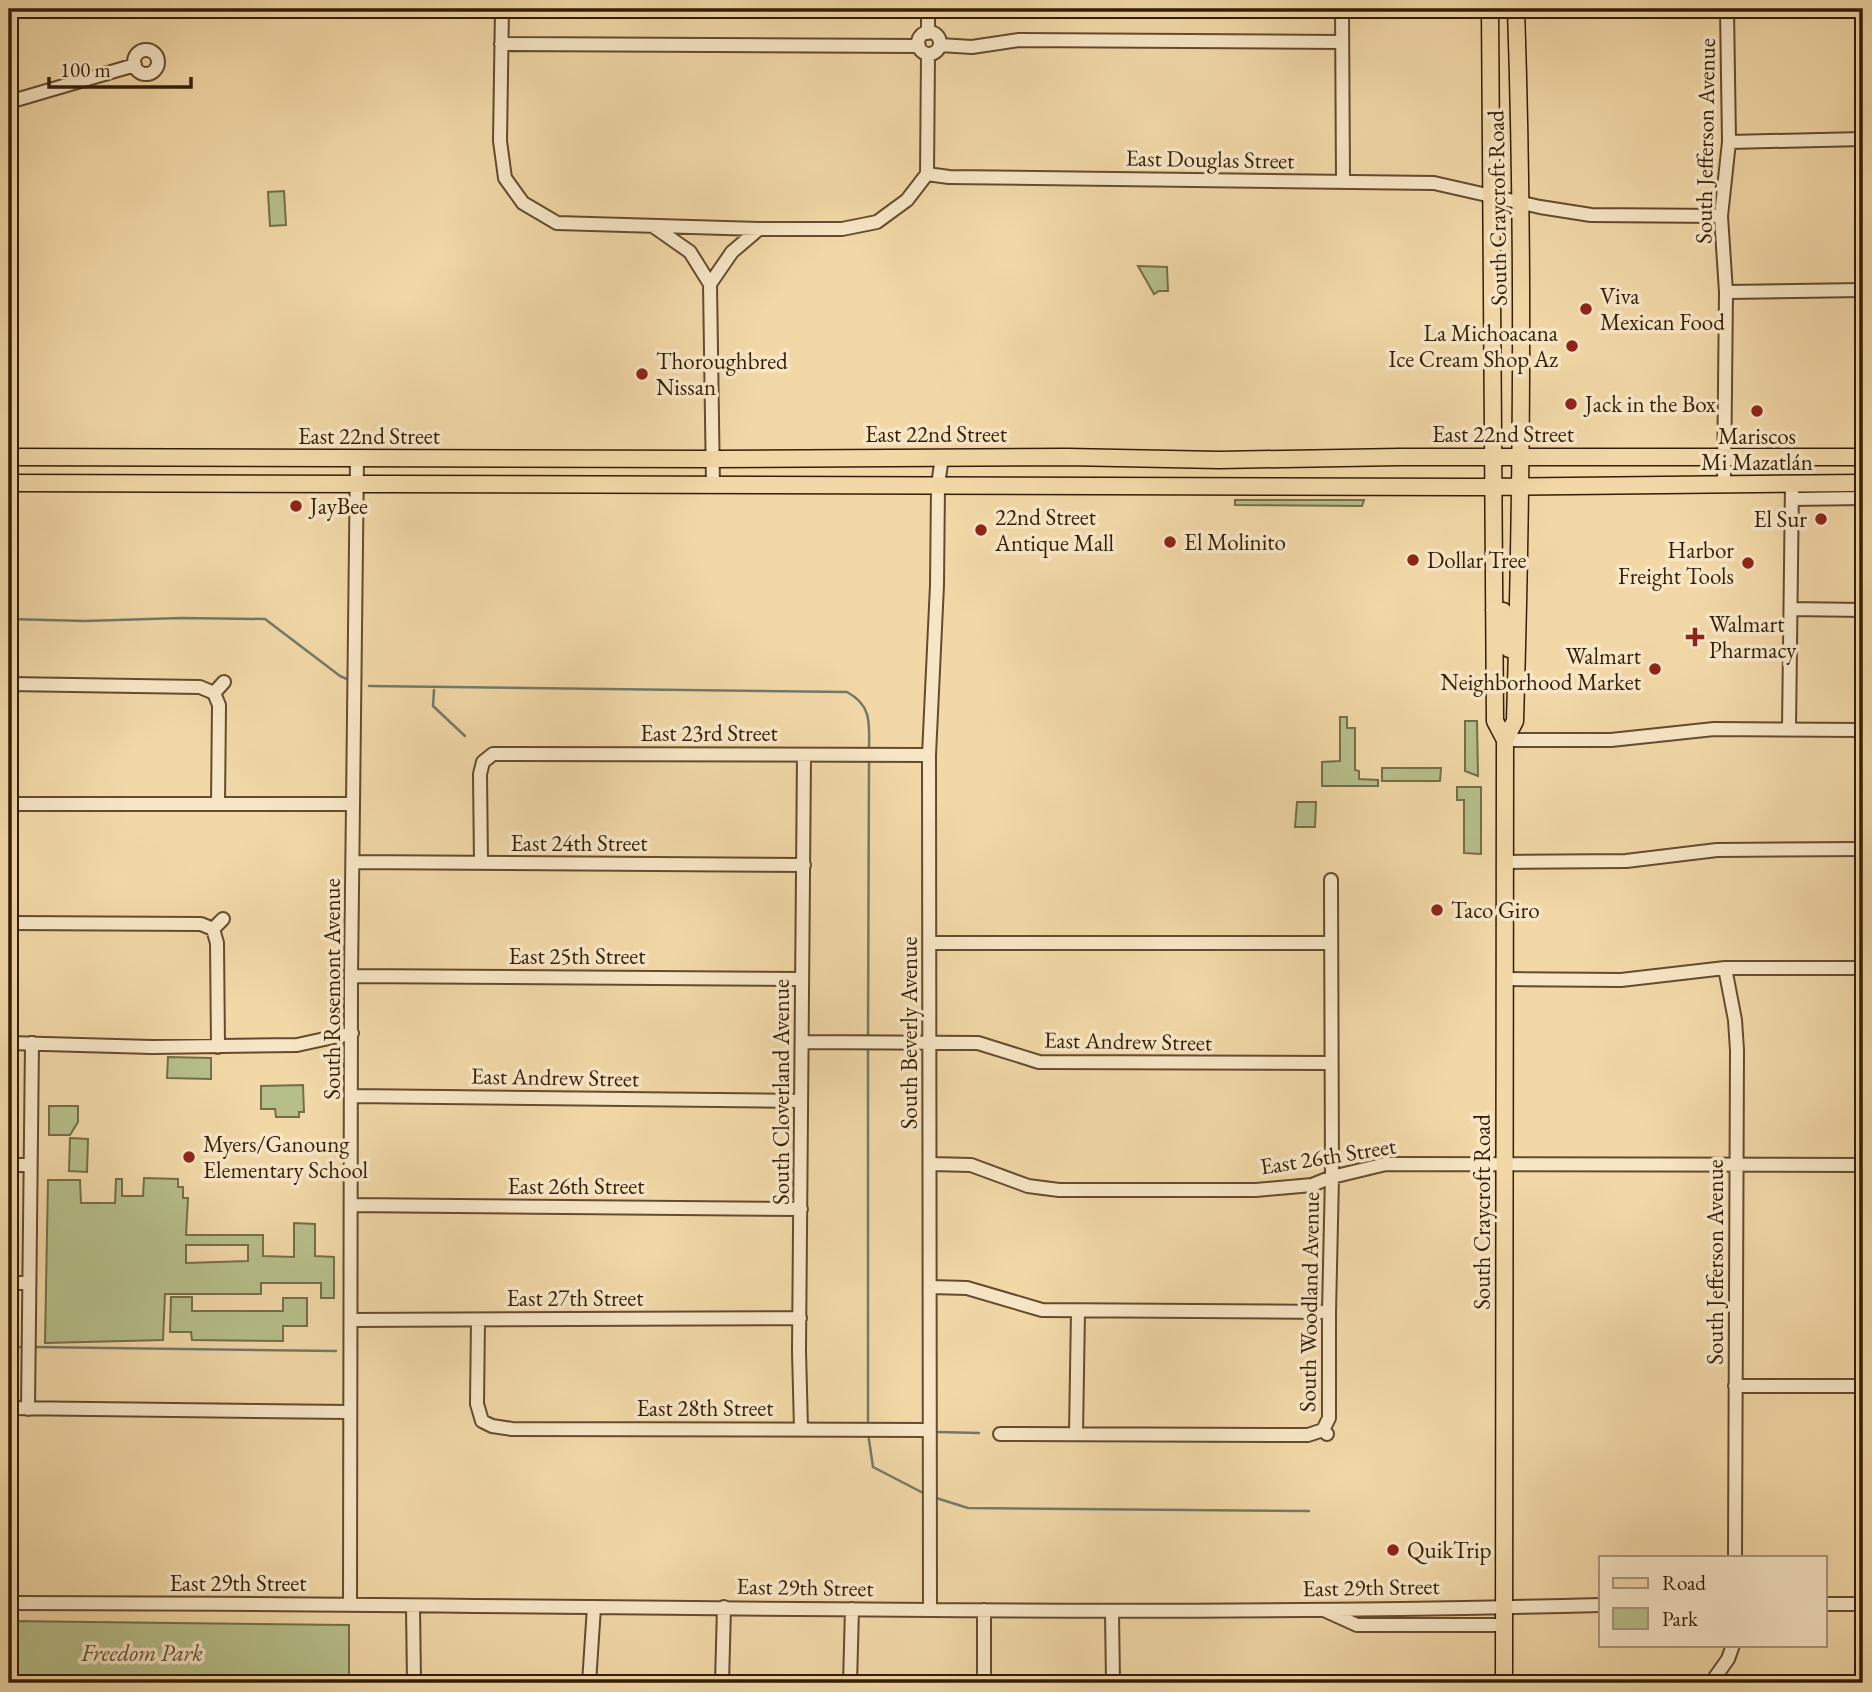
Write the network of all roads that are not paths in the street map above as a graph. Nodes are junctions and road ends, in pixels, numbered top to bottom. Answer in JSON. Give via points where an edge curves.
{"nodes":[{"id":1,"x":502,"y":9,"type":"edge"},
{"id":2,"x":928,"y":9,"type":"edge"},
{"id":3,"x":1342,"y":9,"type":"edge"},
{"id":4,"x":1490,"y":9,"type":"edge"},
{"id":5,"x":1516,"y":9,"type":"edge"},
{"id":6,"x":1727,"y":9,"type":"edge"},
{"id":7,"x":928,"y":33,"type":"junction"},
{"id":8,"x":1341,"y":42,"type":"junction"},
{"id":9,"x":501,"y":44,"type":"junction"},
{"id":10,"x":940,"y":45,"type":"junction"},
{"id":11,"x":923,"y":50,"type":"junction"},
{"id":12,"x":135,"y":65,"type":"dead end"},
{"id":13,"x":9,"y":102,"type":"edge"},
{"id":14,"x":1863,"y":139,"type":"edge"},
{"id":15,"x":1729,"y":142,"type":"junction"},
{"id":16,"x":927,"y":174,"type":"junction"},
{"id":17,"x":1343,"y":181,"type":"junction"},
{"id":18,"x":1491,"y":194,"type":"junction"},
{"id":19,"x":1521,"y":203,"type":"junction"},
{"id":20,"x":1721,"y":216,"type":"junction"},
{"id":21,"x":652,"y":226,"type":"junction"},
{"id":22,"x":759,"y":229,"type":"junction"},
{"id":23,"x":710,"y":284,"type":"junction"},
{"id":24,"x":1863,"y":290,"type":"edge"},
{"id":25,"x":1726,"y":292,"type":"junction"},
{"id":26,"x":1493,"y":456,"type":"junction"},
{"id":27,"x":9,"y":457,"type":"edge"},
{"id":28,"x":49,"y":457,"type":"junction"},
{"id":29,"x":942,"y":457,"type":"junction"},
{"id":30,"x":1521,"y":457,"type":"junction"},
{"id":31,"x":1724,"y":457,"type":"junction"},
{"id":32,"x":1863,"y":457,"type":"edge"},
{"id":33,"x":357,"y":458,"type":"junction"},
{"id":34,"x":712,"y":459,"type":"junction"},
{"id":35,"x":9,"y":483,"type":"edge"},
{"id":36,"x":49,"y":483,"type":"junction"},
{"id":37,"x":1863,"y":483,"type":"edge"},
{"id":38,"x":357,"y":484,"type":"junction"},
{"id":39,"x":1724,"y":484,"type":"junction"},
{"id":40,"x":938,"y":485,"type":"junction"},
{"id":41,"x":713,"y":486,"type":"junction"},
{"id":42,"x":1521,"y":486,"type":"junction"},
{"id":43,"x":1492,"y":487,"type":"junction"},
{"id":44,"x":1792,"y":492,"type":"junction"},
{"id":45,"x":1863,"y":498,"type":"edge"},
{"id":46,"x":1791,"y":609,"type":"junction"},
{"id":47,"x":1494,"y":610,"type":"junction"},
{"id":48,"x":1863,"y":610,"type":"edge"},
{"id":49,"x":1517,"y":663,"type":"junction"},
{"id":50,"x":224,"y":682,"type":"dead end"},
{"id":51,"x":9,"y":684,"type":"edge"},
{"id":52,"x":214,"y":693,"type":"junction"},
{"id":53,"x":1789,"y":729,"type":"junction"},
{"id":54,"x":1863,"y":730,"type":"edge"},
{"id":55,"x":1505,"y":740,"type":"junction"},
{"id":56,"x":804,"y":755,"type":"junction"},
{"id":57,"x":929,"y":755,"type":"junction"},
{"id":58,"x":9,"y":804,"type":"edge"},
{"id":59,"x":218,"y":804,"type":"junction"},
{"id":60,"x":354,"y":804,"type":"junction"},
{"id":61,"x":1863,"y":849,"type":"edge"},
{"id":62,"x":354,"y":862,"type":"junction"},
{"id":63,"x":1504,"y":862,"type":"junction"},
{"id":64,"x":481,"y":863,"type":"junction"},
{"id":65,"x":804,"y":865,"type":"junction"},
{"id":66,"x":1331,"y":880,"type":"dead end"},
{"id":67,"x":223,"y":919,"type":"dead end"},
{"id":68,"x":9,"y":923,"type":"edge"},
{"id":69,"x":213,"y":929,"type":"junction"},
{"id":70,"x":930,"y":943,"type":"junction"},
{"id":71,"x":1330,"y":943,"type":"junction"},
{"id":72,"x":1725,"y":968,"type":"junction"},
{"id":73,"x":1863,"y":968,"type":"edge"},
{"id":74,"x":351,"y":976,"type":"junction"},
{"id":75,"x":802,"y":979,"type":"junction"},
{"id":76,"x":1505,"y":979,"type":"junction"},
{"id":77,"x":352,"y":1033,"type":"junction"},
{"id":78,"x":802,"y":1042,"type":"junction"},
{"id":79,"x":9,"y":1043,"type":"edge"},
{"id":80,"x":32,"y":1043,"type":"junction"},
{"id":81,"x":931,"y":1043,"type":"junction"},
{"id":82,"x":218,"y":1047,"type":"junction"},
{"id":83,"x":1330,"y":1063,"type":"junction"},
{"id":84,"x":352,"y":1097,"type":"junction"},
{"id":85,"x":801,"y":1101,"type":"junction"},
{"id":86,"x":930,"y":1164,"type":"junction"},
{"id":87,"x":9,"y":1165,"type":"edge"},
{"id":88,"x":30,"y":1165,"type":"junction"},
{"id":89,"x":1863,"y":1165,"type":"edge"},
{"id":90,"x":1506,"y":1166,"type":"junction"},
{"id":91,"x":1736,"y":1166,"type":"junction"},
{"id":92,"x":1332,"y":1177,"type":"junction"},
{"id":93,"x":351,"y":1205,"type":"junction"},
{"id":94,"x":801,"y":1209,"type":"junction"},
{"id":95,"x":9,"y":1283,"type":"edge"},
{"id":96,"x":29,"y":1283,"type":"junction"},
{"id":97,"x":931,"y":1287,"type":"junction"},
{"id":98,"x":1078,"y":1311,"type":"junction"},
{"id":99,"x":1329,"y":1311,"type":"junction"},
{"id":100,"x":800,"y":1318,"type":"junction"},
{"id":101,"x":351,"y":1320,"type":"junction"},
{"id":102,"x":478,"y":1320,"type":"junction"},
{"id":103,"x":1735,"y":1386,"type":"junction"},
{"id":104,"x":1863,"y":1386,"type":"edge"},
{"id":105,"x":9,"y":1408,"type":"edge"},
{"id":106,"x":28,"y":1409,"type":"junction"},
{"id":107,"x":349,"y":1412,"type":"junction"},
{"id":108,"x":801,"y":1429,"type":"junction"},
{"id":109,"x":929,"y":1430,"type":"junction"},
{"id":110,"x":1000,"y":1434,"type":"dead end"},
{"id":111,"x":1076,"y":1434,"type":"junction"},
{"id":112,"x":1735,"y":1556,"type":"edge"},
{"id":113,"x":9,"y":1604,"type":"edge"},
{"id":114,"x":350,"y":1604,"type":"junction"},
{"id":115,"x":1826,"y":1604,"type":"edge"},
{"id":116,"x":1863,"y":1604,"type":"edge"},
{"id":117,"x":1599,"y":1605,"type":"edge"},
{"id":118,"x":413,"y":1606,"type":"junction"},
{"id":119,"x":1504,"y":1606,"type":"junction"},
{"id":120,"x":593,"y":1607,"type":"junction"},
{"id":121,"x":724,"y":1607,"type":"junction"},
{"id":122,"x":852,"y":1609,"type":"junction"},
{"id":123,"x":930,"y":1609,"type":"junction"},
{"id":124,"x":1323,"y":1609,"type":"junction"},
{"id":125,"x":984,"y":1610,"type":"junction"},
{"id":126,"x":1112,"y":1612,"type":"junction"},
{"id":127,"x":1504,"y":1625,"type":"junction"},
{"id":128,"x":1733,"y":1646,"type":"edge"},
{"id":129,"x":414,"y":1683,"type":"edge"},
{"id":130,"x":589,"y":1683,"type":"edge"},
{"id":131,"x":722,"y":1683,"type":"edge"},
{"id":132,"x":850,"y":1683,"type":"edge"},
{"id":133,"x":984,"y":1683,"type":"edge"},
{"id":134,"x":1112,"y":1683,"type":"edge"},
{"id":135,"x":1504,"y":1683,"type":"edge"},
{"id":136,"x":1711,"y":1683,"type":"edge"}],
"edges":[{"from":1,"to":9,"type":"street"},
{"from":2,"to":7,"type":"street"},
{"from":3,"to":8,"type":"street"},
{"from":4,"to":18,"type":"main road","name":"South Craycroft Road"},
{"from":5,"to":19,"type":"main road","name":"South Craycroft Road"},
{"from":6,"to":15,"type":"street","name":"South Jefferson Avenue"},
{"from":7,"to":10,"type":"street","via":[[937,36]]},
{"from":7,"to":11,"type":"street","via":[[921,36]]},
{"from":8,"to":10,"type":"street","via":[[1019,40],[972,47]]},
{"from":8,"to":17,"type":"street"},
{"from":9,"to":11,"type":"street"},
{"from":9,"to":21,"type":"street","via":[[503,166],[505,178],[523,203],[557,223]]},
{"from":10,"to":11,"type":"street","via":[[936,52]]},
{"from":11,"to":16,"type":"street"},
{"from":12,"to":13,"type":"street"},
{"from":14,"to":15,"type":"street"},
{"from":15,"to":20,"type":"street","name":"South Jefferson Avenue"},
{"from":16,"to":17,"type":"street","name":"East Douglas Street"},
{"from":16,"to":22,"type":"street","via":[[908,200],[877,222],[842,229]]},
{"from":17,"to":18,"type":"street","name":"East Douglas Street","via":[[1434,183]]},
{"from":18,"to":19,"type":"street","name":"East Douglas Street"},
{"from":18,"to":26,"type":"main road","name":"South Craycroft Road"},
{"from":19,"to":20,"type":"street","name":"East Douglas Street","via":[[1591,215]]},
{"from":19,"to":30,"type":"main road","name":"South Craycroft Road"},
{"from":20,"to":25,"type":"street","name":"South Jefferson Avenue"},
{"from":21,"to":22,"type":"street"},
{"from":21,"to":23,"type":"street","via":[[690,252]]},
{"from":22,"to":23,"type":"street","via":[[732,253]]},
{"from":23,"to":34,"type":"street"},
{"from":24,"to":25,"type":"street"},
{"from":25,"to":31,"type":"street","name":"South Jefferson Avenue"},
{"from":26,"to":29,"type":"main road","name":"East 22nd Street","via":[[1219,460]]},
{"from":26,"to":30,"type":"main road","name":"East 22nd Street"},
{"from":26,"to":43,"type":"main road","name":"South Craycroft Road"},
{"from":27,"to":28,"type":"main road","name":"East 22nd Street"},
{"from":28,"to":33,"type":"main road","name":"East 22nd Street"},
{"from":28,"to":36,"type":"main road"},
{"from":29,"to":34,"type":"main road","name":"East 22nd Street"},
{"from":29,"to":40,"type":"street","name":"South Beverly Avenue"},
{"from":30,"to":31,"type":"main road","name":"East 22nd Street"},
{"from":30,"to":42,"type":"main road","name":"South Craycroft Road"},
{"from":31,"to":32,"type":"main road","name":"East 22nd Street"},
{"from":31,"to":39,"type":"street","name":"South Jefferson Avenue"},
{"from":33,"to":34,"type":"main road","name":"East 22nd Street"},
{"from":33,"to":38,"type":"street","name":"South Rosemont Avenue"},
{"from":34,"to":41,"type":"street"},
{"from":35,"to":36,"type":"main road"},
{"from":36,"to":38,"type":"main road"},
{"from":37,"to":44,"type":"main road"},
{"from":38,"to":41,"type":"main road"},
{"from":38,"to":60,"type":"street","name":"South Rosemont Avenue"},
{"from":39,"to":42,"type":"main road"},
{"from":39,"to":44,"type":"main road"},
{"from":40,"to":41,"type":"main road"},
{"from":40,"to":43,"type":"main road"},
{"from":40,"to":57,"type":"street","name":"South Beverly Avenue"},
{"from":42,"to":43,"type":"main road"},
{"from":42,"to":49,"type":"main road","name":"South Craycroft Road"},
{"from":43,"to":47,"type":"main road","name":"South Craycroft Road"},
{"from":44,"to":45,"type":"street"},
{"from":44,"to":46,"type":"street"},
{"from":46,"to":48,"type":"street"},
{"from":46,"to":53,"type":"street"},
{"from":47,"to":49,"type":"main road","via":[[1506,614],[1507,645]]},
{"from":47,"to":55,"type":"main road","name":"South Craycroft Road","via":[[1495,721]]},
{"from":49,"to":55,"type":"main road","name":"South Craycroft Road","via":[[1516,721]]},
{"from":50,"to":52,"type":"street"},
{"from":51,"to":52,"type":"street","via":[[200,687]]},
{"from":52,"to":59,"type":"street","via":[[219,705]]},
{"from":53,"to":54,"type":"street"},
{"from":53,"to":55,"type":"street","via":[[1714,729],[1611,740]]},
{"from":55,"to":63,"type":"main road","name":"South Craycroft Road"},
{"from":56,"to":57,"type":"street","name":"East 23rd Street"},
{"from":56,"to":64,"type":"street","name":"East 23rd Street","via":[[484,753]]},
{"from":56,"to":65,"type":"street","name":"South Cloverland Avenue"},
{"from":57,"to":70,"type":"street","name":"South Beverly Avenue"},
{"from":58,"to":59,"type":"street"},
{"from":59,"to":60,"type":"street"},
{"from":60,"to":62,"type":"street","name":"South Rosemont Avenue"},
{"from":61,"to":63,"type":"street","via":[[1717,850],[1626,861]]},
{"from":62,"to":64,"type":"street","name":"East 24th Street"},
{"from":62,"to":74,"type":"street","name":"South Rosemont Avenue"},
{"from":63,"to":76,"type":"main road","name":"South Craycroft Road"},
{"from":64,"to":65,"type":"street","name":"East 24th Street"},
{"from":65,"to":75,"type":"street","name":"South Cloverland Avenue"},
{"from":66,"to":71,"type":"street","name":"South Woodland Avenue"},
{"from":67,"to":69,"type":"street"},
{"from":68,"to":69,"type":"street","via":[[201,924]]},
{"from":69,"to":82,"type":"street"},
{"from":70,"to":71,"type":"street"},
{"from":70,"to":81,"type":"street","name":"South Beverly Avenue"},
{"from":71,"to":83,"type":"street","name":"South Woodland Avenue"},
{"from":72,"to":73,"type":"street"},
{"from":72,"to":76,"type":"street","via":[[1621,980]]},
{"from":72,"to":91,"type":"street","name":"South Jefferson Avenue","via":[[1737,1050]]},
{"from":74,"to":75,"type":"street","name":"East 25th Street"},
{"from":74,"to":77,"type":"street","name":"South Rosemont Avenue"},
{"from":75,"to":78,"type":"street","name":"South Cloverland Avenue"},
{"from":76,"to":90,"type":"main road","name":"South Craycroft Road"},
{"from":77,"to":82,"type":"street","via":[[297,1045]]},
{"from":77,"to":84,"type":"street","name":"South Rosemont Avenue"},
{"from":78,"to":81,"type":"street","name":"East Andrew Street"},
{"from":78,"to":85,"type":"street","name":"South Cloverland Avenue"},
{"from":79,"to":80,"type":"street"},
{"from":80,"to":82,"type":"street"},
{"from":80,"to":88,"type":"street"},
{"from":81,"to":83,"type":"street","name":"East Andrew Street","via":[[978,1043],[1039,1062]]},
{"from":81,"to":86,"type":"street","name":"South Beverly Avenue"},
{"from":83,"to":92,"type":"street","name":"South Woodland Avenue"},
{"from":84,"to":85,"type":"street","name":"East Andrew Street"},
{"from":84,"to":93,"type":"street","name":"South Rosemont Avenue"},
{"from":85,"to":94,"type":"street","name":"South Cloverland Avenue"},
{"from":86,"to":92,"type":"street","name":"East 26th Street","via":[[971,1165],[1028,1186],[1059,1190],[1256,1190],[1312,1185]]},
{"from":86,"to":97,"type":"street","name":"South Beverly Avenue"},
{"from":87,"to":88,"type":"street"},
{"from":88,"to":96,"type":"street"},
{"from":89,"to":91,"type":"street","name":"East 26th Street"},
{"from":90,"to":91,"type":"street","name":"East 26th Street"},
{"from":90,"to":92,"type":"street","name":"East 26th Street","via":[[1386,1164]]},
{"from":90,"to":119,"type":"main road","name":"South Craycroft Road"},
{"from":91,"to":103,"type":"street","name":"South Jefferson Avenue"},
{"from":92,"to":99,"type":"street","name":"South Woodland Avenue"},
{"from":93,"to":94,"type":"street","name":"East 26th Street"},
{"from":93,"to":101,"type":"street","name":"South Rosemont Avenue"},
{"from":94,"to":100,"type":"street","name":"South Cloverland Avenue"},
{"from":95,"to":96,"type":"street"},
{"from":96,"to":106,"type":"street"},
{"from":97,"to":98,"type":"street","via":[[967,1288],[1042,1310]]},
{"from":97,"to":109,"type":"street","name":"South Beverly Avenue"},
{"from":98,"to":99,"type":"street"},
{"from":98,"to":111,"type":"street"},
{"from":99,"to":111,"type":"street","name":"South Woodland Avenue","via":[[1326,1433]]},
{"from":100,"to":102,"type":"street","name":"East 27th Street"},
{"from":100,"to":108,"type":"street","name":"South Cloverland Avenue"},
{"from":101,"to":102,"type":"street","name":"East 27th Street"},
{"from":101,"to":107,"type":"street","name":"South Rosemont Avenue"},
{"from":102,"to":108,"type":"street","name":"East 28th Street","via":[[479,1425],[512,1429]]},
{"from":103,"to":104,"type":"street"},
{"from":103,"to":112,"type":"street","name":"South Jefferson Avenue"},
{"from":105,"to":106,"type":"street"},
{"from":106,"to":107,"type":"street"},
{"from":107,"to":114,"type":"street","name":"South Rosemont Avenue"},
{"from":108,"to":109,"type":"street","name":"East 28th Street"},
{"from":109,"to":123,"type":"street","name":"South Beverly Avenue"},
{"from":110,"to":111,"type":"street"},
{"from":113,"to":114,"type":"street","name":"East 29th Street"},
{"from":114,"to":118,"type":"street","name":"East 29th Street"},
{"from":115,"to":116,"type":"street"},
{"from":117,"to":119,"type":"street","name":"East 29th Street"},
{"from":118,"to":120,"type":"street","name":"East 29th Street"},
{"from":118,"to":129,"type":"street"},
{"from":119,"to":124,"type":"street","name":"East 29th Street"},
{"from":119,"to":127,"type":"main road","name":"South Craycroft Road"},
{"from":120,"to":121,"type":"street","name":"East 29th Street"},
{"from":120,"to":130,"type":"street"},
{"from":121,"to":122,"type":"street","name":"East 29th Street"},
{"from":121,"to":131,"type":"street"},
{"from":122,"to":123,"type":"street","name":"East 29th Street"},
{"from":122,"to":132,"type":"street"},
{"from":123,"to":125,"type":"street","name":"East 29th Street"},
{"from":124,"to":126,"type":"street","name":"East 29th Street"},
{"from":124,"to":127,"type":"street","via":[[1357,1625]]},
{"from":125,"to":126,"type":"street","name":"East 29th Street"},
{"from":125,"to":133,"type":"street"},
{"from":126,"to":134,"type":"street"},
{"from":127,"to":135,"type":"main road","name":"South Craycroft Road"},
{"from":128,"to":136,"type":"street"}]}
